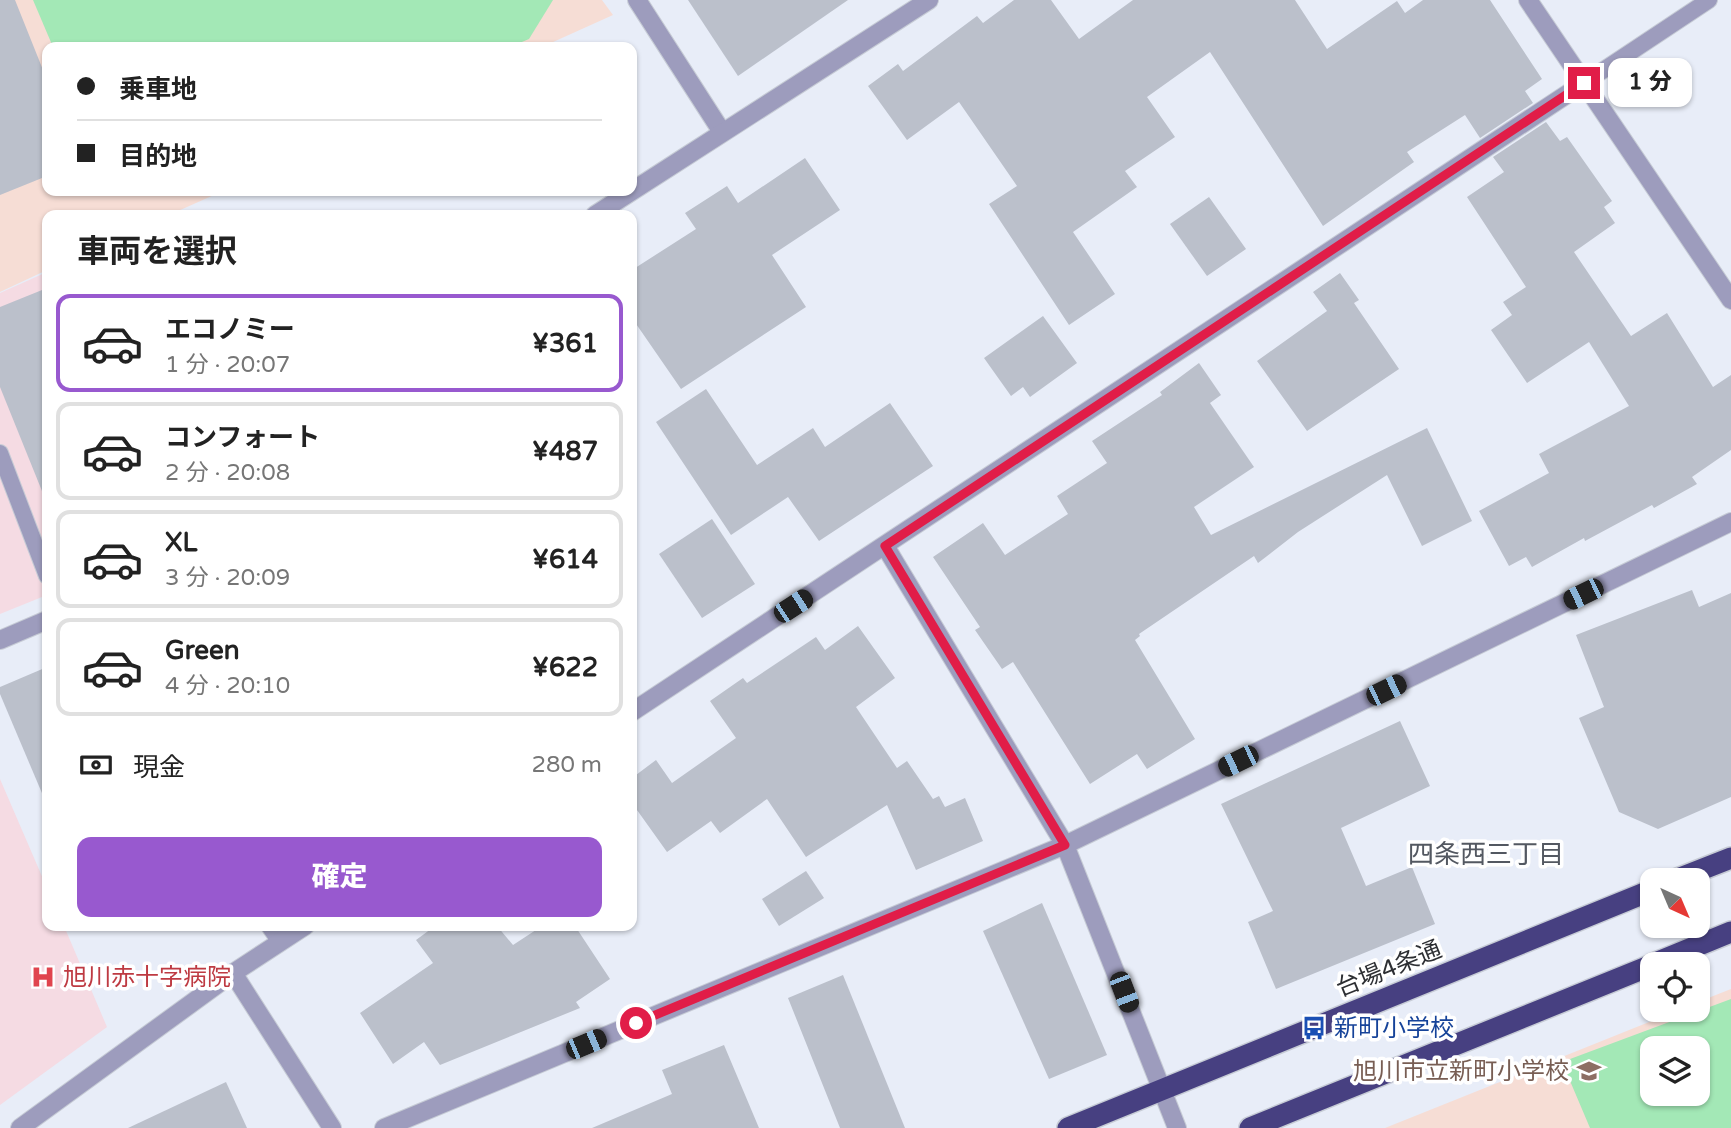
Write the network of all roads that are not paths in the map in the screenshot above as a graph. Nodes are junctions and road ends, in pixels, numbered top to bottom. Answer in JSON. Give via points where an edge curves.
{"nodes":[{"id":1,"x":637,"y":0,"type":"edge"},
{"id":2,"x":929,"y":0,"type":"edge"},
{"id":3,"x":1528,"y":0,"type":"edge"},
{"id":4,"x":1709,"y":0,"type":"edge"},
{"id":5,"x":1584,"y":83,"type":"junction"},
{"id":6,"x":722,"y":132,"type":"junction"},
{"id":7,"x":637,"y":188,"type":"edge"},
{"id":8,"x":624,"y":196,"type":"edge"},
{"id":9,"x":603,"y":210,"type":"edge"},
{"id":10,"x":1731,"y":300,"type":"edge"},
{"id":11,"x":0,"y":453,"type":"edge"},
{"id":12,"x":1731,"y":522,"type":"edge"},
{"id":13,"x":885,"y":546,"type":"junction"},
{"id":14,"x":42,"y":563,"type":"edge"},
{"id":15,"x":42,"y":623,"type":"edge"},
{"id":16,"x":0,"y":640,"type":"edge"},
{"id":17,"x":637,"y":709,"type":"edge"},
{"id":18,"x":1065,"y":845,"type":"junction"},
{"id":19,"x":1731,"y":858,"type":"edge"},
{"id":20,"x":1706,"y":868,"type":"edge"},
{"id":21,"x":1640,"y":895,"type":"edge"},
{"id":22,"x":272,"y":931,"type":"edge"},
{"id":23,"x":297,"y":931,"type":"edge"},
{"id":24,"x":1731,"y":932,"type":"edge"},
{"id":25,"x":280,"y":942,"type":"junction"},
{"id":26,"x":1682,"y":952,"type":"edge"},
{"id":27,"x":1640,"y":969,"type":"edge"},
{"id":28,"x":233,"y":973,"type":"junction"},
{"id":29,"x":1163,"y":1089,"type":"junction"},
{"id":30,"x":20,"y":1128,"type":"edge"},
{"id":31,"x":332,"y":1128,"type":"edge"},
{"id":32,"x":384,"y":1128,"type":"edge"},
{"id":33,"x":1068,"y":1128,"type":"edge"},
{"id":34,"x":1177,"y":1128,"type":"edge"},
{"id":35,"x":1251,"y":1128,"type":"edge"}],
"edges":[{"from":1,"to":6,"type":"street"},
{"from":2,"to":6,"type":"street"},
{"from":3,"to":5,"type":"street"},
{"from":4,"to":5,"type":"lane"},
{"from":5,"to":10,"type":"street"},
{"from":5,"to":13,"type":"street"},
{"from":6,"to":7,"type":"street"},
{"from":8,"to":9,"type":"street"},
{"from":11,"to":14,"type":"lane"},
{"from":12,"to":18,"type":"street"},
{"from":13,"to":17,"type":"street"},
{"from":13,"to":18,"type":"street"},
{"from":15,"to":16,"type":"street"},
{"from":18,"to":29,"type":"street"},
{"from":18,"to":32,"type":"street"},
{"from":19,"to":20,"type":"highway"},
{"from":21,"to":29,"type":"highway","name":"台場4条通"},
{"from":22,"to":25,"type":"lane"},
{"from":23,"to":25,"type":"street"},
{"from":24,"to":26,"type":"highway"},
{"from":25,"to":28,"type":"street"},
{"from":27,"to":35,"type":"highway"},
{"from":28,"to":30,"type":"street"},
{"from":28,"to":31,"type":"street"},
{"from":29,"to":33,"type":"highway","name":"台場4条通"},
{"from":29,"to":34,"type":"street"}]}
